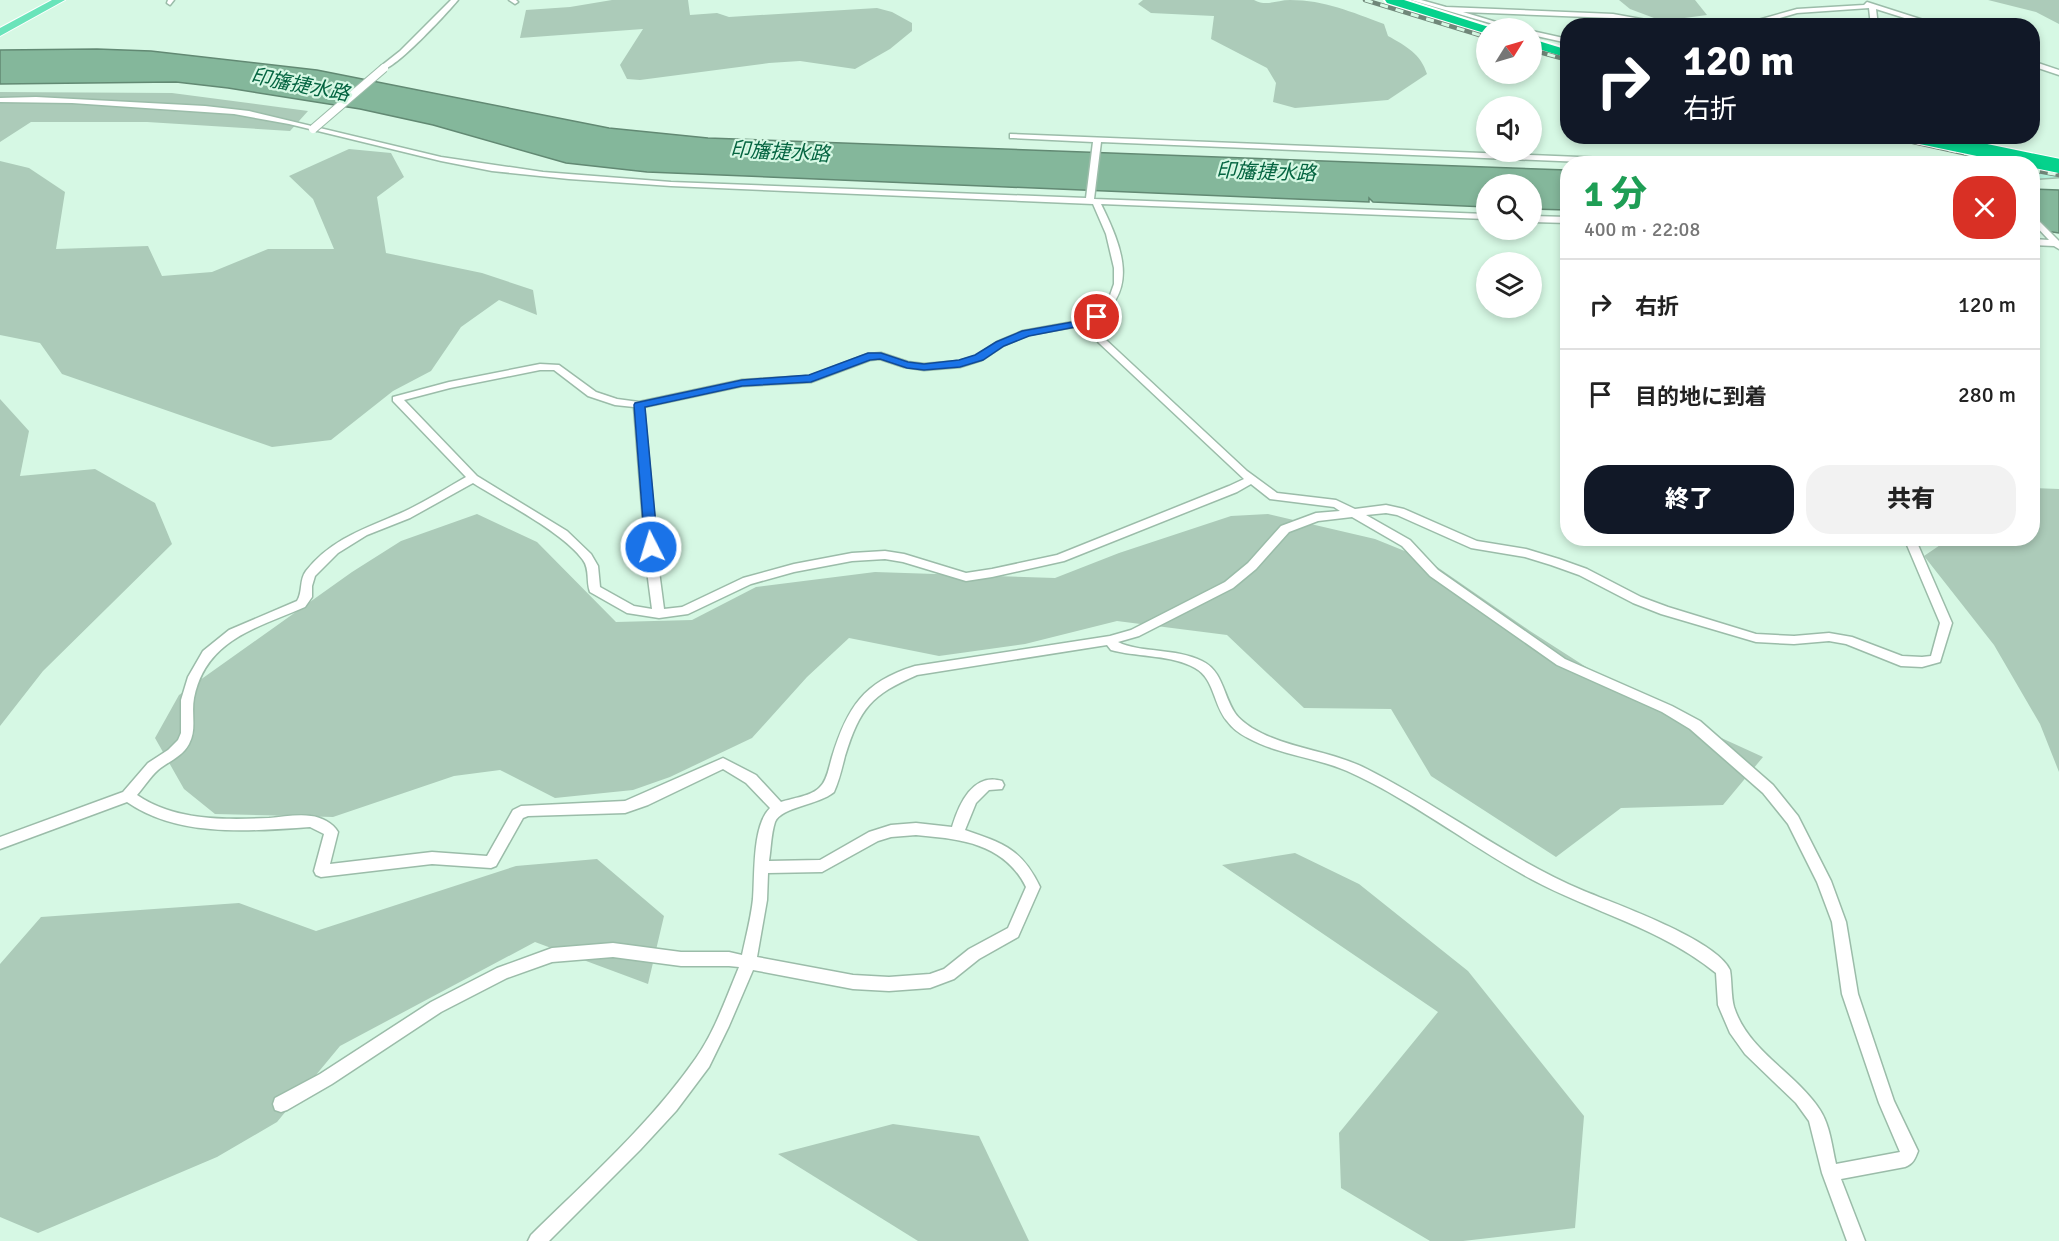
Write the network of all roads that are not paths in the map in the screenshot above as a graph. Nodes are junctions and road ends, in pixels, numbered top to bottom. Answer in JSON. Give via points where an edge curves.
{"nodes":[{"id":1,"x":60,"y":0,"type":"edge"},
{"id":2,"x":455,"y":0,"type":"edge"},
{"id":3,"x":1391,"y":0,"type":"edge"},
{"id":4,"x":1414,"y":0,"type":"edge"},
{"id":5,"x":1851,"y":0,"type":"edge"},
{"id":6,"x":1872,"y":6,"type":"junction"},
{"id":7,"x":1445,"y":9,"type":"junction"},
{"id":8,"x":1588,"y":15,"type":"junction"},
{"id":9,"x":1477,"y":18,"type":"edge"},
{"id":10,"x":1589,"y":18,"type":"edge"},
{"id":11,"x":1624,"y":18,"type":"edge"},
{"id":12,"x":1772,"y":18,"type":"edge"},
{"id":13,"x":1874,"y":18,"type":"edge"},
{"id":14,"x":1912,"y":18,"type":"edge"},
{"id":15,"x":1476,"y":26,"type":"edge"},
{"id":16,"x":0,"y":33,"type":"edge"},
{"id":17,"x":1542,"y":35,"type":"edge"},
{"id":18,"x":1560,"y":39,"type":"edge"},
{"id":19,"x":1542,"y":43,"type":"edge"},
{"id":20,"x":1542,"y":45,"type":"edge"},
{"id":21,"x":1560,"y":47,"type":"edge"},
{"id":22,"x":1560,"y":51,"type":"edge"},
{"id":23,"x":2040,"y":66,"type":"edge"},
{"id":24,"x":2059,"y":73,"type":"edge"},
{"id":25,"x":0,"y":100,"type":"edge"},
{"id":26,"x":313,"y":129,"type":"dead end"},
{"id":27,"x":1013,"y":136,"type":"dead end"},
{"id":28,"x":1096,"y":143,"type":"junction"},
{"id":29,"x":1953,"y":144,"type":"edge"},
{"id":30,"x":1972,"y":144,"type":"edge"},
{"id":31,"x":1982,"y":156,"type":"edge"},
{"id":32,"x":2011,"y":156,"type":"edge"},
{"id":33,"x":1560,"y":159,"type":"edge"},
{"id":34,"x":2040,"y":162,"type":"edge"},
{"id":35,"x":2059,"y":166,"type":"edge"},
{"id":36,"x":2059,"y":173,"type":"edge"},
{"id":37,"x":2040,"y":174,"type":"edge"},
{"id":38,"x":1093,"y":199,"type":"junction"},
{"id":39,"x":1476,"y":217,"type":"edge"},
{"id":40,"x":1542,"y":219,"type":"edge"},
{"id":41,"x":1560,"y":220,"type":"edge"},
{"id":42,"x":2040,"y":225,"type":"edge"},
{"id":43,"x":2040,"y":242,"type":"edge"},
{"id":44,"x":2056,"y":243,"type":"edge"},
{"id":45,"x":1087,"y":322,"type":"junction"},
{"id":46,"x":639,"y":405,"type":"junction"},
{"id":47,"x":473,"y":478,"type":"junction"},
{"id":48,"x":1251,"y":480,"type":"junction"},
{"id":49,"x":1355,"y":512,"type":"junction"},
{"id":50,"x":1913,"y":546,"type":"edge"},
{"id":51,"x":659,"y":614,"type":"junction"},
{"id":52,"x":1110,"y":640,"type":"junction"},
{"id":53,"x":997,"y":786,"type":"dead end"},
{"id":54,"x":128,"y":796,"type":"junction"},
{"id":55,"x":779,"y":808,"type":"junction"},
{"id":56,"x":957,"y":832,"type":"junction"},
{"id":57,"x":0,"y":843,"type":"edge"},
{"id":58,"x":761,"y":867,"type":"junction"},
{"id":59,"x":748,"y":963,"type":"junction"},
{"id":60,"x":281,"y":1104,"type":"dead end"},
{"id":61,"x":1830,"y":1173,"type":"junction"},
{"id":62,"x":537,"y":1241,"type":"edge"},
{"id":63,"x":1856,"y":1241,"type":"edge"}],
"edges":[{"from":1,"to":16,"type":"main road"},
{"from":2,"to":26,"type":"street","bridge":true,"via":[[403,53]]},
{"from":3,"to":15,"type":"highway"},
{"from":4,"to":7,"type":"street"},
{"from":5,"to":6,"type":"street"},
{"from":6,"to":12,"type":"street","via":[[1797,11]]},
{"from":6,"to":13,"type":"street"},
{"from":6,"to":14,"type":"street"},
{"from":7,"to":8,"type":"street"},
{"from":7,"to":9,"type":"street"},
{"from":8,"to":10,"type":"street"},
{"from":8,"to":11,"type":"street"},
{"from":17,"to":18,"type":"street"},
{"from":19,"to":21,"type":"highway"},
{"from":20,"to":22,"type":"highway"},
{"from":23,"to":24,"type":"street"},
{"from":25,"to":38,"type":"street","via":[[87,101],[241,113],[364,139],[422,156],[561,177]]},
{"from":27,"to":28,"type":"street"},
{"from":28,"to":33,"type":"street"},
{"from":28,"to":38,"type":"street"},
{"from":29,"to":32,"type":"highway","bridge":true},
{"from":30,"to":31,"type":"street"},
{"from":34,"to":35,"type":"highway","bridge":true},
{"from":36,"to":37,"type":"street"},
{"from":38,"to":39,"type":"street"},
{"from":38,"to":45,"type":"street","via":[[1111,235],[1119,270],[1114,298]]},
{"from":40,"to":41,"type":"street"},
{"from":42,"to":44,"type":"street"},
{"from":43,"to":44,"type":"street"},
{"from":45,"to":46,"type":"street","via":[[1026,333],[960,364],[924,367],[881,356],[868,357],[811,379],[742,383]]},
{"from":45,"to":48,"type":"street","via":[[1102,341]]},
{"from":46,"to":47,"type":"street","via":[[592,394],[556,367],[460,383],[397,399]]},
{"from":46,"to":51,"type":"street"},
{"from":47,"to":51,"type":"street","via":[[563,534],[592,566],[594,590],[631,610]]},
{"from":47,"to":54,"type":"street","via":[[406,515],[348,540],[310,574],[301,604],[218,642],[194,677],[187,700],[187,734],[183,743],[153,767]]},
{"from":48,"to":49,"type":"street","via":[[1274,496],[1336,504]]},
{"from":48,"to":51,"type":"street","via":[[1060,558],[966,577],[904,558],[852,557],[756,579],[684,611]]},
{"from":49,"to":50,"type":"street","via":[[1400,512],[1475,545],[1555,562],[1665,612],[1756,638],[1829,637],[1848,640],[1901,661],[1922,662],[1936,659],[1946,623]]},
{"from":49,"to":52,"type":"street","via":[[1316,517],[1285,529],[1229,585],[1135,633]]},
{"from":49,"to":61,"type":"street","via":[[1406,543],[1434,573],[1561,662],[1695,725],[1768,789],[1793,820],[1824,881],[1839,922],[1850,994],[1887,1103],[1910,1151],[1905,1159]]},
{"from":52,"to":55,"type":"street","via":[[915,670],[866,699],[854,716],[829,788],[821,795]]},
{"from":52,"to":61,"type":"street","via":[[1115,647],[1200,665],[1209,672],[1230,717],[1251,734],[1279,747],[1340,762],[1379,780],[1539,876],[1681,939],[1708,956],[1723,970],[1726,1005],[1735,1028],[1816,1118]]},
{"from":53,"to":56,"type":"street","via":[[987,784],[975,791]]},
{"from":54,"to":55,"type":"street","via":[[150,811],[223,825],[310,821],[322,825],[331,832],[321,871],[416,859],[492,862],[518,814],[526,810],[625,807],[723,763],[751,779]]},
{"from":54,"to":57,"type":"street"},
{"from":55,"to":58,"type":"street","via":[[769,818]]},
{"from":56,"to":58,"type":"street","via":[[891,831],[874,836],[822,866]]},
{"from":56,"to":59,"type":"street","via":[[1007,851],[1026,870],[1034,887],[1013,932],[974,954],[949,974],[930,981],[852,982]]},
{"from":58,"to":59,"type":"street","via":[[760,900]]},
{"from":59,"to":60,"type":"street","via":[[613,950],[552,955],[502,973],[436,1007]]},
{"from":59,"to":62,"type":"street","via":[[703,1062],[634,1144]]},
{"from":61,"to":63,"type":"street"}]}
